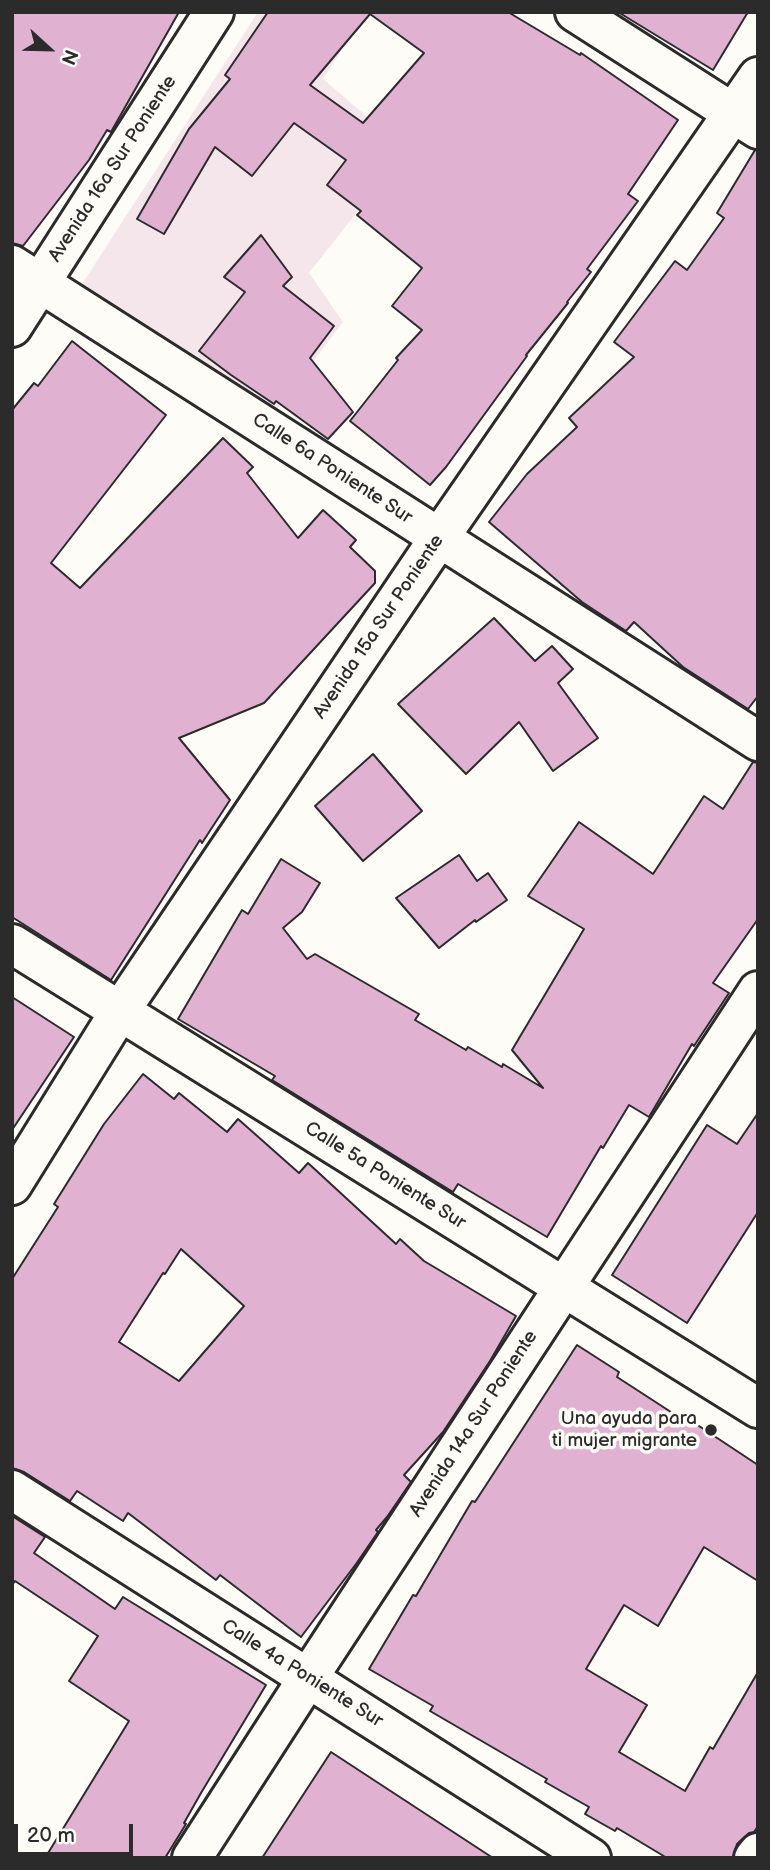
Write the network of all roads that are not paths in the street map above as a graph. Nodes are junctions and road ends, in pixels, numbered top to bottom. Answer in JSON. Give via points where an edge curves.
{"nodes":[{"id":1,"x":214,"y":12,"type":"edge"},
{"id":2,"x":575,"y":12,"type":"edge"},
{"id":3,"x":758,"y":78,"type":"edge"},
{"id":4,"x":745,"y":121,"type":"edge"},
{"id":5,"x":26,"y":274,"type":"edge"},
{"id":6,"x":12,"y":327,"type":"edge"},
{"id":7,"x":439,"y":538,"type":"junction"},
{"id":8,"x":758,"y":741,"type":"edge"},
{"id":9,"x":12,"y":944,"type":"edge"},
{"id":10,"x":758,"y":990,"type":"edge"},
{"id":11,"x":120,"y":1011,"type":"junction"},
{"id":12,"x":12,"y":1185,"type":"edge"},
{"id":13,"x":564,"y":1287,"type":"junction"},
{"id":14,"x":758,"y":1408,"type":"edge"},
{"id":15,"x":12,"y":1490,"type":"edge"},
{"id":16,"x":308,"y":1678,"type":"junction"},
{"id":17,"x":758,"y":1853,"type":"edge"},
{"id":18,"x":192,"y":1858,"type":"edge"},
{"id":19,"x":591,"y":1858,"type":"edge"},
{"id":20,"x":754,"y":1858,"type":"edge"}],
"edges":[{"from":1,"to":5,"type":"street","name":"Avenida 16a Sur Poniente"},
{"from":2,"to":4,"type":"street"},
{"from":3,"to":4,"type":"street","name":"Avenida 15a Sur Poniente"},
{"from":4,"to":7,"type":"street","name":"Avenida 15a Sur Poniente"},
{"from":5,"to":6,"type":"street","name":"Avenida 16a Sur Poniente"},
{"from":5,"to":7,"type":"street","name":"Calle 6a Poniente Sur"},
{"from":7,"to":8,"type":"street","name":"Calle 6a Poniente Sur"},
{"from":7,"to":11,"type":"street","name":"Avenida 15a Sur Poniente"},
{"from":9,"to":11,"type":"street","name":"Calle 5a Poniente Sur"},
{"from":10,"to":13,"type":"street","name":"Avenida 14a Sur Poniente"},
{"from":11,"to":12,"type":"street","name":"Avenida 15a Sur Poniente"},
{"from":11,"to":13,"type":"street","name":"Calle 5a Poniente Sur"},
{"from":13,"to":14,"type":"street","name":"Calle 5a Poniente Sur"},
{"from":13,"to":16,"type":"street","name":"Avenida 14a Sur Poniente"},
{"from":15,"to":16,"type":"street","name":"Calle 4a Poniente Sur"},
{"from":16,"to":18,"type":"street","name":"Avenida 14a Sur Poniente"},
{"from":16,"to":19,"type":"street","name":"Calle 4a Poniente Sur"},
{"from":17,"to":20,"type":"street"}]}
